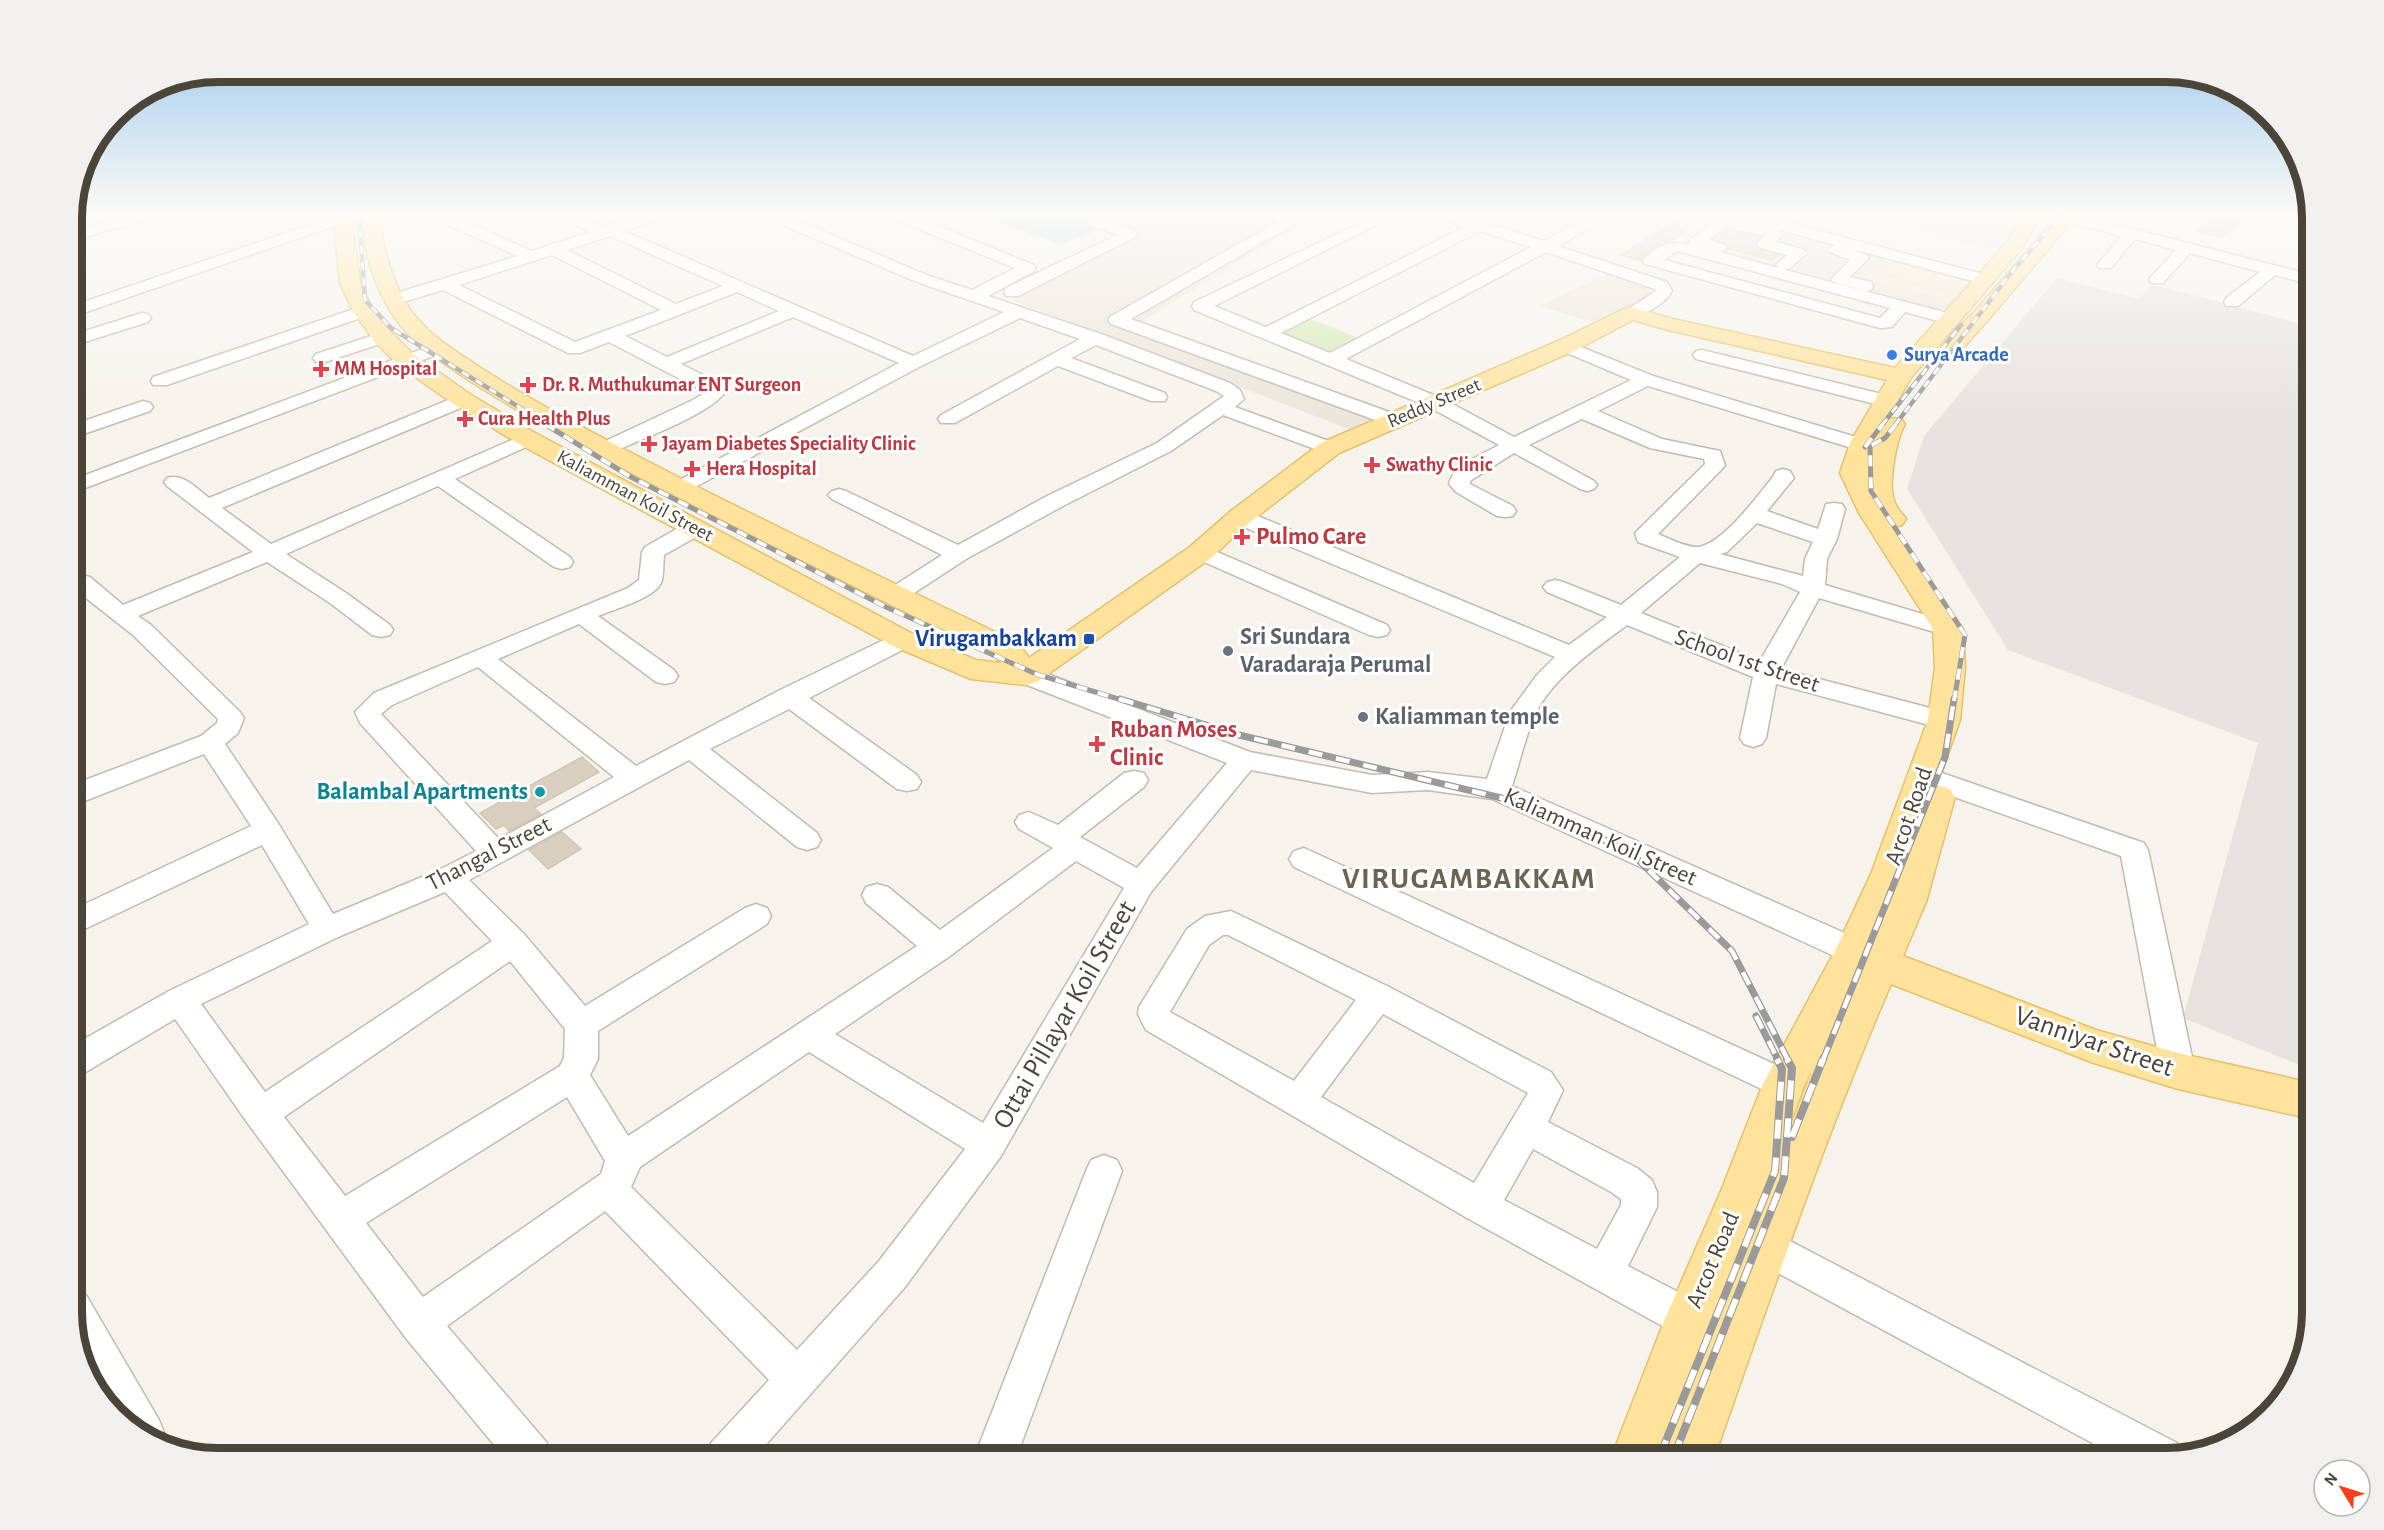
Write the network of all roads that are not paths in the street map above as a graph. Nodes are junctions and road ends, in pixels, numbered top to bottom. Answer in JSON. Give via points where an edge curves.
{"nodes":[{"id":1,"x":148,"y":285,"type":"edge"},
{"id":2,"x":351,"y":285,"type":"edge"},
{"id":3,"x":388,"y":285,"type":"edge"},
{"id":4,"x":440,"y":285,"type":"edge"},
{"id":5,"x":448,"y":285,"type":"edge"},
{"id":6,"x":628,"y":285,"type":"edge"},
{"id":7,"x":733,"y":285,"type":"edge"},
{"id":8,"x":940,"y":285,"type":"edge"},
{"id":9,"x":994,"y":285,"type":"edge"},
{"id":10,"x":1026,"y":285,"type":"edge"},
{"id":11,"x":1178,"y":285,"type":"edge"},
{"id":12,"x":1243,"y":285,"type":"edge"},
{"id":13,"x":1360,"y":285,"type":"edge"},
{"id":14,"x":1474,"y":285,"type":"edge"},
{"id":15,"x":1659,"y":285,"type":"edge"},
{"id":16,"x":1745,"y":285,"type":"edge"},
{"id":17,"x":1822,"y":285,"type":"edge"},
{"id":18,"x":1859,"y":285,"type":"edge"},
{"id":19,"x":1978,"y":285,"type":"edge"},
{"id":20,"x":2007,"y":285,"type":"edge"},
{"id":21,"x":2253,"y":285,"type":"edge"},
{"id":22,"x":736,"y":287,"type":"junction"},
{"id":23,"x":972,"y":297,"type":"junction"},
{"id":24,"x":393,"y":300,"type":"junction"},
{"id":25,"x":992,"y":302,"type":"junction"},
{"id":26,"x":2232,"y":302,"type":"dead end"},
{"id":27,"x":1901,"y":307,"type":"junction"},
{"id":28,"x":83,"y":308,"type":"edge"},
{"id":29,"x":675,"y":310,"type":"junction"},
{"id":30,"x":363,"y":311,"type":"junction"},
{"id":31,"x":793,"y":311,"type":"junction"},
{"id":32,"x":1018,"y":312,"type":"junction"},
{"id":33,"x":1631,"y":313,"type":"junction"},
{"id":34,"x":1952,"y":315,"type":"junction"},
{"id":35,"x":142,"y":318,"type":"dead end"},
{"id":36,"x":1268,"y":333,"type":"junction"},
{"id":37,"x":610,"y":335,"type":"junction"},
{"id":38,"x":83,"y":337,"type":"edge"},
{"id":39,"x":383,"y":337,"type":"junction"},
{"id":40,"x":1095,"y":338,"type":"junction"},
{"id":41,"x":1566,"y":346,"type":"junction"},
{"id":42,"x":438,"y":348,"type":"junction"},
{"id":43,"x":1702,"y":355,"type":"dead end"},
{"id":44,"x":322,"y":358,"type":"dead end"},
{"id":45,"x":405,"y":359,"type":"junction"},
{"id":46,"x":1056,"y":359,"type":"junction"},
{"id":47,"x":1331,"y":360,"type":"junction"},
{"id":48,"x":913,"y":363,"type":"junction"},
{"id":49,"x":665,"y":364,"type":"junction"},
{"id":50,"x":1900,"y":376,"type":"junction"},
{"id":51,"x":1646,"y":380,"type":"junction"},
{"id":52,"x":160,"y":381,"type":"dead end"},
{"id":53,"x":1158,"y":398,"type":"dead end"},
{"id":54,"x":463,"y":400,"type":"junction"},
{"id":55,"x":1887,"y":401,"type":"junction"},
{"id":56,"x":1436,"y":403,"type":"junction"},
{"id":57,"x":143,"y":407,"type":"dead end"},
{"id":58,"x":1223,"y":409,"type":"junction"},
{"id":59,"x":1583,"y":412,"type":"junction"},
{"id":60,"x":948,"y":418,"type":"dead end"},
{"id":61,"x":1393,"y":420,"type":"junction"},
{"id":62,"x":83,"y":428,"type":"edge"},
{"id":63,"x":528,"y":439,"type":"junction"},
{"id":64,"x":1512,"y":446,"type":"junction"},
{"id":65,"x":606,"y":448,"type":"junction"},
{"id":66,"x":1330,"y":448,"type":"junction"},
{"id":67,"x":1866,"y":466,"type":"junction"},
{"id":68,"x":1783,"y":475,"type":"dead end"},
{"id":69,"x":441,"y":478,"type":"junction"},
{"id":70,"x":174,"y":482,"type":"dead end"},
{"id":71,"x":83,"y":483,"type":"edge"},
{"id":72,"x":1587,"y":485,"type":"dead end"},
{"id":73,"x":679,"y":488,"type":"junction"},
{"id":74,"x":839,"y":495,"type":"dead end"},
{"id":75,"x":205,"y":507,"type":"junction"},
{"id":76,"x":1834,"y":509,"type":"dead end"},
{"id":77,"x":1505,"y":511,"type":"dead end"},
{"id":78,"x":1753,"y":514,"type":"junction"},
{"id":79,"x":1240,"y":517,"type":"junction"},
{"id":80,"x":695,"y":528,"type":"junction"},
{"id":81,"x":1826,"y":539,"type":"junction"},
{"id":82,"x":1201,"y":552,"type":"junction"},
{"id":83,"x":269,"y":553,"type":"junction"},
{"id":84,"x":958,"y":554,"type":"junction"},
{"id":85,"x":1696,"y":555,"type":"junction"},
{"id":86,"x":562,"y":562,"type":"dead end"},
{"id":87,"x":83,"y":583,"type":"edge"},
{"id":88,"x":1555,"y":587,"type":"dead end"},
{"id":89,"x":1814,"y":589,"type":"junction"},
{"id":90,"x":897,"y":594,"type":"junction"},
{"id":91,"x":580,"y":614,"type":"junction"},
{"id":92,"x":120,"y":615,"type":"junction"},
{"id":93,"x":1623,"y":616,"type":"junction"},
{"id":94,"x":1948,"y":629,"type":"junction"},
{"id":95,"x":381,"y":630,"type":"dead end"},
{"id":96,"x":1378,"y":630,"type":"dead end"},
{"id":97,"x":903,"y":640,"type":"junction"},
{"id":98,"x":1571,"y":655,"type":"junction"},
{"id":99,"x":482,"y":658,"type":"junction"},
{"id":100,"x":1766,"y":673,"type":"junction"},
{"id":101,"x":1026,"y":675,"type":"junction"},
{"id":102,"x":665,"y":676,"type":"dead end"},
{"id":103,"x":789,"y":696,"type":"junction"},
{"id":104,"x":1944,"y":720,"type":"junction"},
{"id":105,"x":1753,"y":738,"type":"dead end"},
{"id":106,"x":210,"y":742,"type":"junction"},
{"id":107,"x":691,"y":748,"type":"junction"},
{"id":108,"x":1245,"y":760,"type":"junction"},
{"id":109,"x":634,"y":779,"type":"junction"},
{"id":110,"x":1134,"y":780,"type":"dead end"},
{"id":111,"x":907,"y":782,"type":"dead end"},
{"id":112,"x":1942,"y":782,"type":"junction"},
{"id":113,"x":1497,"y":790,"type":"junction"},
{"id":114,"x":83,"y":792,"type":"edge"},
{"id":115,"x":1029,"y":822,"type":"dead end"},
{"id":116,"x":1918,"y":824,"type":"junction"},
{"id":117,"x":268,"y":830,"type":"junction"},
{"id":118,"x":807,"y":840,"type":"dead end"},
{"id":119,"x":1066,"y":844,"type":"junction"},
{"id":120,"x":494,"y":852,"type":"junction"},
{"id":121,"x":1304,"y":858,"type":"dead end"},
{"id":122,"x":449,"y":878,"type":"junction"},
{"id":123,"x":1141,"y":884,"type":"junction"},
{"id":124,"x":877,"y":895,"type":"dead end"},
{"id":125,"x":756,"y":916,"type":"dead end"},
{"id":126,"x":83,"y":918,"type":"edge"},
{"id":127,"x":327,"y":929,"type":"junction"},
{"id":128,"x":513,"y":943,"type":"junction"},
{"id":129,"x":939,"y":947,"type":"junction"},
{"id":130,"x":1868,"y":957,"type":"junction"},
{"id":131,"x":1378,"y":996,"type":"junction"},
{"id":132,"x":180,"y":1000,"type":"junction"},
{"id":133,"x":581,"y":1024,"type":"junction"},
{"id":134,"x":808,"y":1034,"type":"junction"},
{"id":135,"x":83,"y":1057,"type":"edge"},
{"id":136,"x":2178,"y":1071,"type":"junction"},
{"id":137,"x":572,"y":1076,"type":"junction"},
{"id":138,"x":1784,"y":1084,"type":"junction"},
{"id":139,"x":2302,"y":1099,"type":"edge"},
{"id":140,"x":1299,"y":1102,"type":"junction"},
{"id":141,"x":261,"y":1114,"type":"junction"},
{"id":142,"x":1526,"y":1128,"type":"junction"},
{"id":143,"x":990,"y":1145,"type":"junction"},
{"id":144,"x":1104,"y":1171,"type":"dead end"},
{"id":145,"x":615,"y":1174,"type":"junction"},
{"id":146,"x":1480,"y":1206,"type":"junction"},
{"id":147,"x":342,"y":1218,"type":"junction"},
{"id":148,"x":1765,"y":1246,"type":"junction"},
{"id":149,"x":1604,"y":1273,"type":"junction"},
{"id":150,"x":1689,"y":1319,"type":"junction"},
{"id":151,"x":419,"y":1323,"type":"junction"},
{"id":152,"x":85,"y":1334,"type":"edge"},
{"id":153,"x":797,"y":1379,"type":"junction"},
{"id":154,"x":134,"y":1417,"type":"edge"},
{"id":155,"x":524,"y":1448,"type":"edge"},
{"id":156,"x":735,"y":1448,"type":"edge"},
{"id":157,"x":999,"y":1448,"type":"edge"},
{"id":158,"x":1641,"y":1448,"type":"edge"},
{"id":159,"x":1692,"y":1448,"type":"edge"},
{"id":160,"x":2143,"y":1448,"type":"edge"}],
"edges":[{"from":1,"to":28,"type":"street"},
{"from":2,"to":30,"type":"main road","name":"Kaliamman Koil Street"},
{"from":3,"to":24,"type":"main road","name":"Kaliamman Koil Street"},
{"from":4,"to":24,"type":"street"},
{"from":5,"to":37,"type":"street","via":[[568,347],[579,348]]},
{"from":6,"to":29,"type":"street"},
{"from":7,"to":22,"type":"street"},
{"from":8,"to":23,"type":"street"},
{"from":9,"to":23,"type":"street"},
{"from":10,"to":25,"type":"street"},
{"from":11,"to":61,"type":"street","via":[[1117,320]]},
{"from":12,"to":36,"type":"street","via":[[1200,306]]},
{"from":13,"to":36,"type":"street"},
{"from":14,"to":47,"type":"street"},
{"from":15,"to":33,"type":"street","via":[[1663,294]]},
{"from":16,"to":27,"type":"street","via":[[1883,323]]},
{"from":17,"to":27,"type":"street"},
{"from":18,"to":34,"type":"street"},
{"from":19,"to":34,"type":"main road"},
{"from":20,"to":67,"type":"main road","name":"Arcot Road","via":[[1919,382],[1885,438],[1881,459]]},
{"from":21,"to":26,"type":"street"},
{"from":22,"to":29,"type":"street"},
{"from":22,"to":31,"type":"street"},
{"from":23,"to":25,"type":"street"},
{"from":24,"to":42,"type":"main road","name":"Kaliamman Koil Street","via":[[416,330]]},
{"from":25,"to":32,"type":"street"},
{"from":27,"to":34,"type":"street"},
{"from":29,"to":37,"type":"street"},
{"from":30,"to":39,"type":"main road","name":"Kaliamman Koil Street"},
{"from":30,"to":52,"type":"street"},
{"from":31,"to":48,"type":"street"},
{"from":31,"to":49,"type":"street"},
{"from":32,"to":40,"type":"street"},
{"from":32,"to":48,"type":"street"},
{"from":33,"to":41,"type":"main road","name":"Reddy Street"},
{"from":33,"to":50,"type":"main road"},
{"from":34,"to":50,"type":"main road"},
{"from":35,"to":38,"type":"street"},
{"from":36,"to":47,"type":"street"},
{"from":37,"to":49,"type":"street"},
{"from":39,"to":44,"type":"street"},
{"from":39,"to":45,"type":"main road","name":"Kaliamman Koil Street"},
{"from":40,"to":46,"type":"street"},
{"from":40,"to":58,"type":"street","via":[[1223,387],[1234,399]]},
{"from":41,"to":51,"type":"street"},
{"from":41,"to":56,"type":"main road","name":"Reddy Street"},
{"from":42,"to":45,"type":"street"},
{"from":42,"to":65,"type":"main road","name":"Kaliamman Koil Street","via":[[496,388]]},
{"from":43,"to":55,"type":"street"},
{"from":45,"to":54,"type":"main road","name":"Kaliamman Koil Street"},
{"from":45,"to":71,"type":"street"},
{"from":46,"to":53,"type":"street"},
{"from":46,"to":60,"type":"street"},
{"from":47,"to":56,"type":"street"},
{"from":48,"to":73,"type":"street"},
{"from":49,"to":65,"type":"street","via":[[713,388],[714,396]]},
{"from":50,"to":55,"type":"main road"},
{"from":51,"to":59,"type":"street"},
{"from":51,"to":67,"type":"street"},
{"from":54,"to":63,"type":"main road","name":"Kaliamman Koil Street"},
{"from":54,"to":75,"type":"street"},
{"from":55,"to":67,"type":"main road"},
{"from":56,"to":61,"type":"main road","name":"Reddy Street"},
{"from":56,"to":64,"type":"street"},
{"from":57,"to":62,"type":"street"},
{"from":58,"to":66,"type":"street"},
{"from":58,"to":84,"type":"street","via":[[1164,447]]},
{"from":59,"to":64,"type":"street"},
{"from":59,"to":85,"type":"street","via":[[1657,444],[1713,455],[1715,465],[1645,534]]},
{"from":61,"to":66,"type":"main road","name":"Reddy Street"},
{"from":63,"to":69,"type":"street"},
{"from":63,"to":80,"type":"main road","name":"Kaliamman Koil Street"},
{"from":64,"to":72,"type":"street"},
{"from":64,"to":77,"type":"street","via":[[1459,482]]},
{"from":65,"to":73,"type":"main road","name":"Kaliamman Koil Street"},
{"from":66,"to":79,"type":"main road","name":"Reddy Street"},
{"from":67,"to":94,"type":"main road","name":"Arcot Road","via":[[1872,513]]},
{"from":67,"to":112,"type":"main road","name":"Arcot Road","via":[[1881,503],[1962,615],[1972,638],[1966,699]]},
{"from":68,"to":78,"type":"street"},
{"from":69,"to":83,"type":"street"},
{"from":69,"to":86,"type":"street"},
{"from":70,"to":75,"type":"street"},
{"from":73,"to":90,"type":"main road","name":"Kaliamman Koil Street"},
{"from":74,"to":84,"type":"street"},
{"from":75,"to":83,"type":"street"},
{"from":76,"to":81,"type":"street"},
{"from":78,"to":81,"type":"street"},
{"from":78,"to":85,"type":"street","via":[[1719,547]]},
{"from":79,"to":82,"type":"main road","name":"Reddy Street"},
{"from":79,"to":98,"type":"street"},
{"from":80,"to":91,"type":"street","via":[[653,552],[650,582],[636,593]]},
{"from":80,"to":97,"type":"main road","name":"Kaliamman Koil Street"},
{"from":81,"to":89,"type":"street","via":[[1816,559]]},
{"from":82,"to":96,"type":"street"},
{"from":82,"to":101,"type":"main road","name":"Reddy Street"},
{"from":83,"to":92,"type":"street"},
{"from":83,"to":95,"type":"street"},
{"from":84,"to":90,"type":"street"},
{"from":85,"to":89,"type":"street"},
{"from":85,"to":93,"type":"street"},
{"from":87,"to":92,"type":"street"},
{"from":88,"to":93,"type":"street","name":"School 1st Street"},
{"from":89,"to":94,"type":"street"},
{"from":89,"to":100,"type":"street"},
{"from":90,"to":101,"type":"main road","name":"Kaliamman Koil Street","via":[[1007,650]]},
{"from":91,"to":99,"type":"street"},
{"from":91,"to":102,"type":"street"},
{"from":92,"to":106,"type":"street","via":[[142,630],[231,718],[229,727]]},
{"from":93,"to":98,"type":"street"},
{"from":93,"to":100,"type":"street","name":"School 1st Street"},
{"from":94,"to":104,"type":"main road","name":"Arcot Road","via":[[1950,668]]},
{"from":97,"to":101,"type":"main road","name":"Kaliamman Koil Street","via":[[971,669]]},
{"from":97,"to":103,"type":"street","name":"Thangal Street"},
{"from":98,"to":113,"type":"street","via":[[1523,712]]},
{"from":99,"to":109,"type":"street"},
{"from":99,"to":120,"type":"street","via":[[383,699],[368,712]]},
{"from":100,"to":104,"type":"street","name":"School 1st Street"},
{"from":100,"to":105,"type":"street"},
{"from":101,"to":108,"type":"street","name":"Kaliamman Koil Street"},
{"from":103,"to":107,"type":"street","name":"Thangal Street"},
{"from":103,"to":111,"type":"street"},
{"from":104,"to":116,"type":"main road","name":"Arcot Road"},
{"from":106,"to":114,"type":"street"},
{"from":106,"to":117,"type":"street"},
{"from":107,"to":109,"type":"street","name":"Thangal Street"},
{"from":107,"to":118,"type":"street"},
{"from":108,"to":113,"type":"street","name":"Kaliamman Koil Street","via":[[1372,784],[1428,781]]},
{"from":108,"to":123,"type":"street","name":"Ottai Pillayar Koil Street"},
{"from":109,"to":120,"type":"street","name":"Thangal Street"},
{"from":110,"to":119,"type":"street"},
{"from":112,"to":116,"type":"main road","name":"Arcot Road"},
{"from":112,"to":136,"type":"street","via":[[2133,850]]},
{"from":113,"to":130,"type":"street","name":"Kaliamman Koil Street"},
{"from":115,"to":119,"type":"street"},
{"from":116,"to":130,"type":"main road","name":"Arcot Road","via":[[1889,874]]},
{"from":117,"to":126,"type":"street"},
{"from":117,"to":127,"type":"street"},
{"from":119,"to":123,"type":"street"},
{"from":119,"to":129,"type":"street"},
{"from":120,"to":122,"type":"street","name":"Thangal Street"},
{"from":121,"to":138,"type":"street"},
{"from":122,"to":127,"type":"street","name":"Thangal Street"},
{"from":122,"to":128,"type":"street"},
{"from":123,"to":143,"type":"street","name":"Ottai Pillayar Koil Street"},
{"from":124,"to":129,"type":"street"},
{"from":125,"to":133,"type":"street"},
{"from":127,"to":132,"type":"street","name":"Thangal Street"},
{"from":128,"to":133,"type":"street"},
{"from":128,"to":141,"type":"street"},
{"from":129,"to":134,"type":"street"},
{"from":130,"to":136,"type":"main road","name":"Vanniyar Street","via":[[2091,1045]]},
{"from":130,"to":138,"type":"main road","name":"Arcot Road"},
{"from":130,"to":148,"type":"main road","name":"Arcot Road","via":[[1835,1065]]},
{"from":131,"to":140,"type":"street"},
{"from":131,"to":140,"type":"street","via":[[1231,923],[1216,924],[1198,937],[1154,1014],[1166,1027]]},
{"from":131,"to":142,"type":"street","via":[[1539,1082],[1546,1090],[1544,1098]]},
{"from":132,"to":135,"type":"street","name":"Thangal Street"},
{"from":132,"to":141,"type":"street"},
{"from":133,"to":137,"type":"street","via":[[581,1059]]},
{"from":134,"to":143,"type":"street"},
{"from":134,"to":145,"type":"street"},
{"from":136,"to":139,"type":"main road","name":"Vanniyar Street"},
{"from":137,"to":145,"type":"street"},
{"from":137,"to":147,"type":"street"},
{"from":138,"to":150,"type":"main road","name":"Arcot Road"},
{"from":140,"to":146,"type":"street"},
{"from":141,"to":147,"type":"street"},
{"from":142,"to":146,"type":"street"},
{"from":142,"to":149,"type":"street","via":[[1624,1180],[1639,1192],[1640,1207]]},
{"from":143,"to":153,"type":"street","name":"Ottai Pillayar Koil Street","via":[[892,1274]]},
{"from":144,"to":157,"type":"street"},
{"from":145,"to":151,"type":"street"},
{"from":145,"to":153,"type":"street"},
{"from":146,"to":149,"type":"street"},
{"from":147,"to":151,"type":"street"},
{"from":148,"to":159,"type":"main road","name":"Arcot Road"},
{"from":148,"to":160,"type":"street"},
{"from":149,"to":150,"type":"street"},
{"from":150,"to":158,"type":"main road","name":"Arcot Road"},
{"from":151,"to":155,"type":"street"},
{"from":152,"to":154,"type":"street"},
{"from":153,"to":156,"type":"street","name":"Ottai Pillayar Koil Street"}]}
